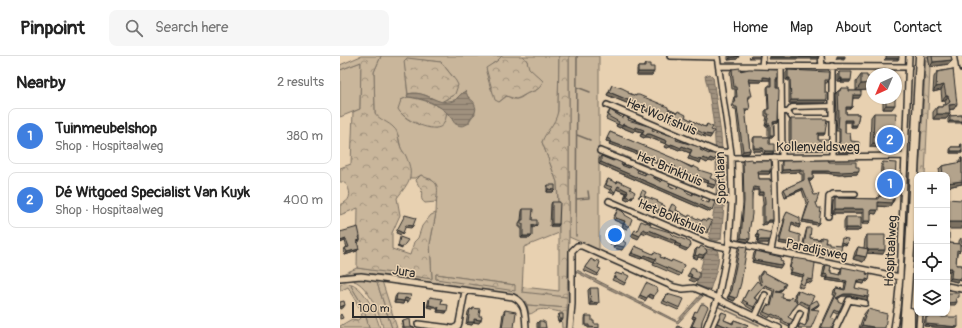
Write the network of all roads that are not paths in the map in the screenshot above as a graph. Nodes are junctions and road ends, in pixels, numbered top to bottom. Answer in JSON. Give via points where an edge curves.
{"nodes":[{"id":1,"x":670,"y":56,"type":"edge"},
{"id":2,"x":763,"y":56,"type":"edge"},
{"id":3,"x":821,"y":56,"type":"edge"},
{"id":4,"x":909,"y":56,"type":"edge"},
{"id":5,"x":914,"y":56,"type":"edge"},
{"id":6,"x":920,"y":56,"type":"edge"},
{"id":7,"x":960,"y":56,"type":"edge"},
{"id":8,"x":717,"y":57,"type":"edge"},
{"id":9,"x":719,"y":66,"type":"junction"},
{"id":10,"x":762,"y":66,"type":"junction"},
{"id":11,"x":781,"y":66,"type":"junction"},
{"id":12,"x":822,"y":66,"type":"junction"},
{"id":13,"x":832,"y":66,"type":"junction"},
{"id":14,"x":909,"y":67,"type":"junction"},
{"id":15,"x":962,"y":68,"type":"edge"},
{"id":16,"x":917,"y":88,"type":"junction"},
{"id":17,"x":607,"y":106,"type":"dead end"},
{"id":18,"x":832,"y":106,"type":"junction"},
{"id":19,"x":781,"y":112,"type":"junction"},
{"id":20,"x":788,"y":112,"type":"junction"},
{"id":21,"x":832,"y":118,"type":"junction"},
{"id":22,"x":600,"y":151,"type":"dead end"},
{"id":23,"x":731,"y":156,"type":"junction"},
{"id":24,"x":832,"y":156,"type":"junction"},
{"id":25,"x":905,"y":156,"type":"junction"},
{"id":26,"x":774,"y":157,"type":"junction"},
{"id":27,"x":782,"y":157,"type":"junction"},
{"id":28,"x":855,"y":194,"type":"dead end"},
{"id":29,"x":609,"y":201,"type":"dead end"},
{"id":30,"x":732,"y":201,"type":"junction"},
{"id":31,"x":828,"y":216,"type":"dead end"},
{"id":32,"x":728,"y":245,"type":"junction"},
{"id":33,"x":910,"y":249,"type":"junction"},
{"id":34,"x":770,"y":250,"type":"junction"},
{"id":35,"x":900,"y":277,"type":"junction"},
{"id":36,"x":340,"y":278,"type":"edge"},
{"id":37,"x":950,"y":287,"type":"edge"},
{"id":38,"x":962,"y":289,"type":"edge"},
{"id":39,"x":466,"y":291,"type":"junction"},
{"id":40,"x":765,"y":295,"type":"dead end"},
{"id":41,"x":718,"y":298,"type":"junction"},
{"id":42,"x":865,"y":304,"type":"dead end"},
{"id":43,"x":800,"y":313,"type":"dead end"},
{"id":44,"x":920,"y":316,"type":"edge"},
{"id":45,"x":755,"y":317,"type":"junction"},
{"id":46,"x":418,"y":324,"type":"dead end"},
{"id":47,"x":450,"y":328,"type":"edge"},
{"id":48,"x":454,"y":328,"type":"edge"},
{"id":49,"x":526,"y":328,"type":"edge"},
{"id":50,"x":570,"y":328,"type":"edge"},
{"id":51,"x":706,"y":328,"type":"edge"},
{"id":52,"x":779,"y":328,"type":"edge"},
{"id":53,"x":793,"y":328,"type":"edge"},
{"id":54,"x":836,"y":328,"type":"edge"},
{"id":55,"x":894,"y":328,"type":"edge"},
{"id":56,"x":904,"y":328,"type":"edge"},
{"id":57,"x":910,"y":328,"type":"edge"},
{"id":58,"x":919,"y":328,"type":"edge"}],
"edges":[{"from":1,"to":8,"type":"street"},
{"from":2,"to":10,"type":"street"},
{"from":3,"to":12,"type":"street"},
{"from":4,"to":14,"type":"street","name":"Hospitaalweg"},
{"from":5,"to":16,"type":"main road"},
{"from":6,"to":16,"type":"main road"},
{"from":7,"to":15,"type":"street"},
{"from":8,"to":9,"type":"street","name":"Sportlaan"},
{"from":9,"to":10,"type":"street"},
{"from":9,"to":23,"type":"street","name":"Sportlaan"},
{"from":10,"to":11,"type":"street"},
{"from":11,"to":12,"type":"street"},
{"from":11,"to":19,"type":"street"},
{"from":12,"to":13,"type":"street"},
{"from":13,"to":14,"type":"street"},
{"from":13,"to":18,"type":"street"},
{"from":14,"to":25,"type":"street","name":"Hospitaalweg"},
{"from":16,"to":33,"type":"main road"},
{"from":17,"to":23,"type":"street","name":"Het Wolfshuis"},
{"from":18,"to":20,"type":"street","via":[[792,107]]},
{"from":18,"to":21,"type":"street"},
{"from":19,"to":20,"type":"street"},
{"from":19,"to":27,"type":"street"},
{"from":20,"to":21,"type":"street","via":[[792,118]]},
{"from":21,"to":24,"type":"street"},
{"from":22,"to":30,"type":"street","name":"Het Brinkhuis","via":[[716,198]]},
{"from":23,"to":26,"type":"street","name":"Kollenveldsweg"},
{"from":23,"to":30,"type":"street","name":"Sportlaan"},
{"from":24,"to":25,"type":"street","name":"Kollenveldsweg"},
{"from":24,"to":27,"type":"street","name":"Kollenveldsweg"},
{"from":25,"to":35,"type":"street","name":"Hospitaalweg"},
{"from":26,"to":27,"type":"street","name":"Kollenveldsweg"},
{"from":26,"to":34,"type":"street","via":[[776,224]]},
{"from":28,"to":31,"type":"street","via":[[833,194],[829,198]]},
{"from":29,"to":32,"type":"street","name":"Het Bolkshuis","via":[[709,244]]},
{"from":30,"to":32,"type":"street","name":"Sportlaan"},
{"from":32,"to":34,"type":"street","name":"Paradijsweg"},
{"from":32,"to":41,"type":"street","name":"Sportlaan"},
{"from":33,"to":56,"type":"main road"},
{"from":33,"to":57,"type":"main road"},
{"from":34,"to":35,"type":"street","name":"Paradijsweg"},
{"from":35,"to":55,"type":"street","name":"Hospitaalweg"},
{"from":36,"to":39,"type":"street","name":"Jura","via":[[355,275]]},
{"from":37,"to":38,"type":"street"},
{"from":39,"to":48,"type":"street","via":[[459,323]]},
{"from":39,"to":49,"type":"street","name":"Jura","via":[[519,300],[524,311]]},
{"from":40,"to":45,"type":"street"},
{"from":41,"to":45,"type":"street"},
{"from":41,"to":50,"type":"street","via":[[694,288],[674,287],[577,246],[572,250]]},
{"from":41,"to":51,"type":"street","name":"Sportlaan"},
{"from":42,"to":54,"type":"street","via":[[849,300]]},
{"from":43,"to":53,"type":"street"},
{"from":44,"to":58,"type":"street"},
{"from":45,"to":52,"type":"street"},
{"from":46,"to":47,"type":"street"}]}
